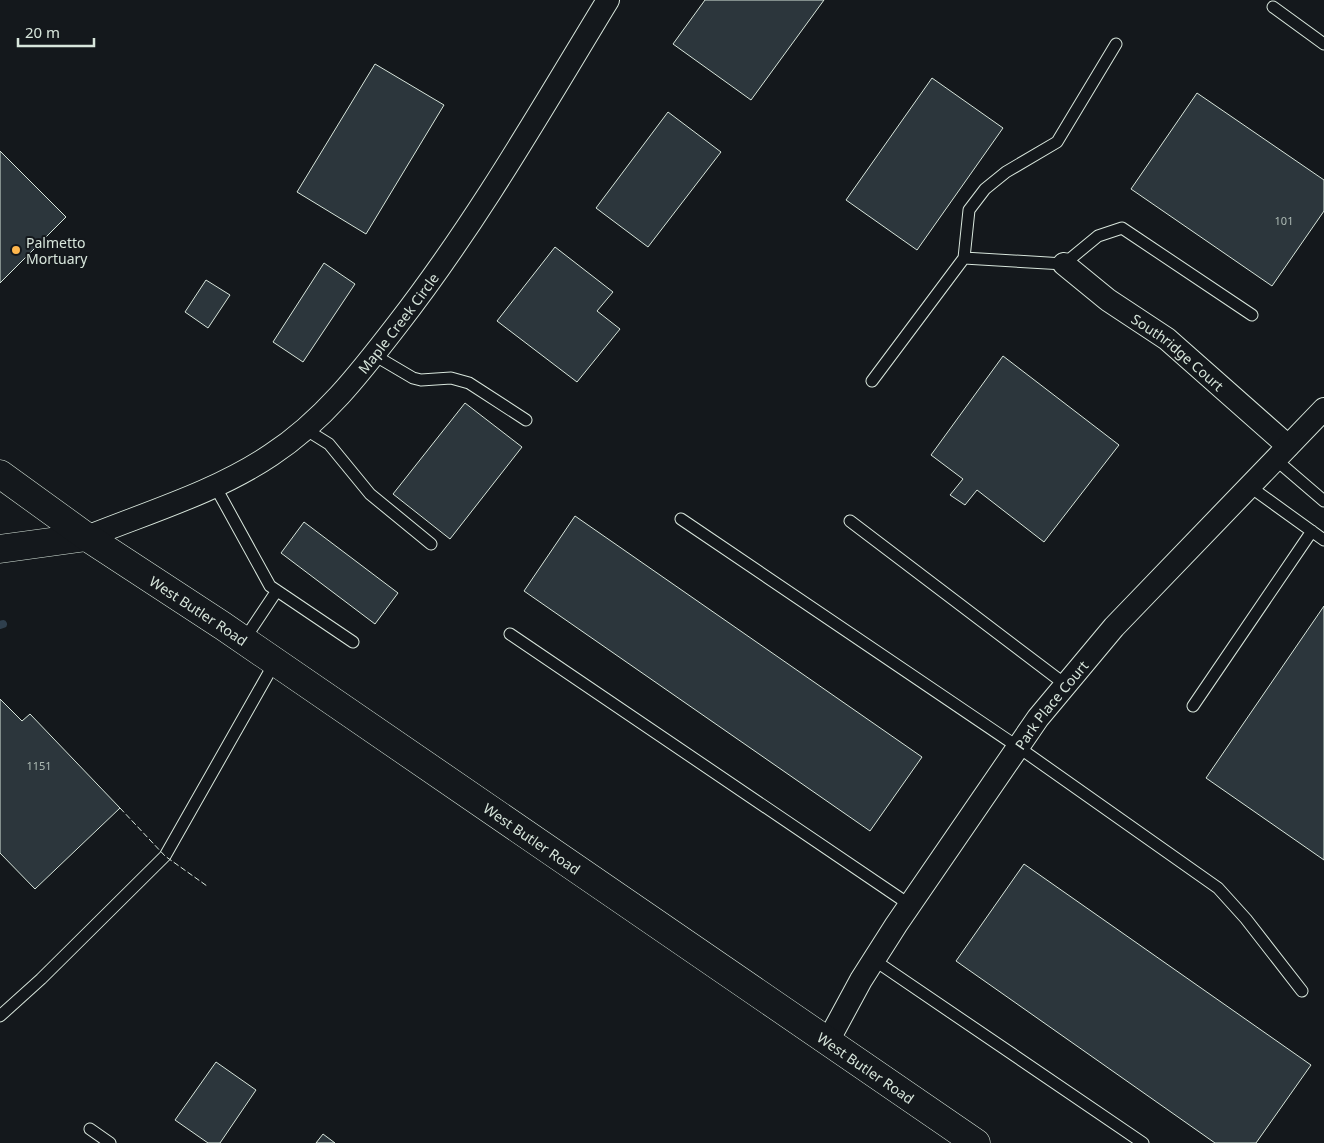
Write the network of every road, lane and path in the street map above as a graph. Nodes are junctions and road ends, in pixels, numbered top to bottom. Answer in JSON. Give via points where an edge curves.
{"nodes":[{"id":1,"x":608,"y":0,"type":"edge"},
{"id":2,"x":1273,"y":7,"type":"dead end"},
{"id":3,"x":1116,"y":44,"type":"dead end"},
{"id":4,"x":1324,"y":44,"type":"edge"},
{"id":5,"x":964,"y":258,"type":"junction"},
{"id":6,"x":1064,"y":264,"type":"junction"},
{"id":7,"x":1252,"y":315,"type":"dead end"},
{"id":8,"x":374,"y":355,"type":"junction"},
{"id":9,"x":872,"y":381,"type":"dead end"},
{"id":10,"x":1324,"y":409,"type":"edge"},
{"id":11,"x":526,"y":420,"type":"dead end"},
{"id":12,"x":306,"y":429,"type":"junction"},
{"id":13,"x":1282,"y":452,"type":"junction"},
{"id":14,"x":0,"y":474,"type":"edge"},
{"id":15,"x":215,"y":486,"type":"junction"},
{"id":16,"x":1249,"y":486,"type":"junction"},
{"id":17,"x":1324,"y":501,"type":"edge"},
{"id":18,"x":682,"y":519,"type":"dead end"},
{"id":19,"x":850,"y":521,"type":"dead end"},
{"id":20,"x":1312,"y":531,"type":"junction"},
{"id":21,"x":88,"y":536,"type":"junction"},
{"id":22,"x":1324,"y":540,"type":"edge"},
{"id":23,"x":431,"y":544,"type":"dead end"},
{"id":24,"x":0,"y":550,"type":"edge"},
{"id":25,"x":276,"y":592,"type":"junction"},
{"id":26,"x":510,"y":634,"type":"dead end"},
{"id":27,"x":244,"y":640,"type":"junction"},
{"id":28,"x":353,"y":642,"type":"dead end"},
{"id":29,"x":275,"y":661,"type":"junction"},
{"id":30,"x":1066,"y":684,"type":"junction"},
{"id":31,"x":1193,"y":706,"type":"dead end"},
{"id":32,"x":1018,"y":747,"type":"junction"},
{"id":33,"x":910,"y":905,"type":"junction"},
{"id":34,"x":874,"y":960,"type":"junction"},
{"id":35,"x":1302,"y":991,"type":"dead end"},
{"id":36,"x":0,"y":1016,"type":"edge"},
{"id":37,"x":828,"y":1041,"type":"junction"},
{"id":38,"x":90,"y":1129,"type":"dead end"},
{"id":39,"x":110,"y":1143,"type":"edge"},
{"id":40,"x":976,"y":1143,"type":"edge"},
{"id":41,"x":1143,"y":1143,"type":"edge"}],
"edges":[{"from":1,"to":8,"type":"street","name":"Maple Creek Circle","via":[[483,205],[434,277]]},
{"from":2,"to":4,"type":"lane"},
{"from":3,"to":5,"type":"lane","via":[[1057,142],[1006,172],[985,189],[970,210]]},
{"from":5,"to":6,"type":"lane"},
{"from":5,"to":9,"type":"lane"},
{"from":6,"to":7,"type":"lane","via":[[1098,236],[1122,228]]},
{"from":6,"to":13,"type":"street","name":"Southridge Court","via":[[1108,300],[1166,339]]},
{"from":8,"to":11,"type":"lane","via":[[421,380],[451,378],[469,383]]},
{"from":8,"to":12,"type":"street","name":"Maple Creek Circle","via":[[348,387]]},
{"from":10,"to":13,"type":"street","name":"Park Place Court"},
{"from":12,"to":15,"type":"street","name":"Maple Creek Circle","via":[[272,455]]},
{"from":12,"to":23,"type":"lane","via":[[329,444],[370,494]]},
{"from":13,"to":16,"type":"street","name":"Park Place Court"},
{"from":13,"to":17,"type":"lane"},
{"from":14,"to":21,"type":"main road","name":"West Butler Road"},
{"from":15,"to":21,"type":"street","name":"Maple Creek Circle"},
{"from":15,"to":25,"type":"lane","via":[[244,535],[260,572]]},
{"from":16,"to":20,"type":"lane"},
{"from":16,"to":30,"type":"street","name":"Park Place Court","via":[[1114,627]]},
{"from":18,"to":32,"type":"lane"},
{"from":19,"to":30,"type":"lane"},
{"from":20,"to":22,"type":"lane"},
{"from":20,"to":31,"type":"lane"},
{"from":21,"to":24,"type":"main road"},
{"from":21,"to":27,"type":"main road","name":"West Butler Road"},
{"from":25,"to":27,"type":"lane"},
{"from":25,"to":28,"type":"lane"},
{"from":26,"to":33,"type":"lane"},
{"from":27,"to":29,"type":"main road","name":"West Butler Road"},
{"from":29,"to":36,"type":"lane","via":[[164,856]]},
{"from":29,"to":37,"type":"main road","name":"West Butler Road"},
{"from":30,"to":32,"type":"street","name":"Park Place Court"},
{"from":32,"to":33,"type":"street","name":"Park Place Court"},
{"from":32,"to":35,"type":"lane","via":[[1218,888]]},
{"from":33,"to":34,"type":"street","name":"Park Place Court"},
{"from":34,"to":37,"type":"street","name":"Park Place Court"},
{"from":34,"to":41,"type":"lane"},
{"from":37,"to":40,"type":"main road","name":"West Butler Road"},
{"from":38,"to":39,"type":"lane"}]}
